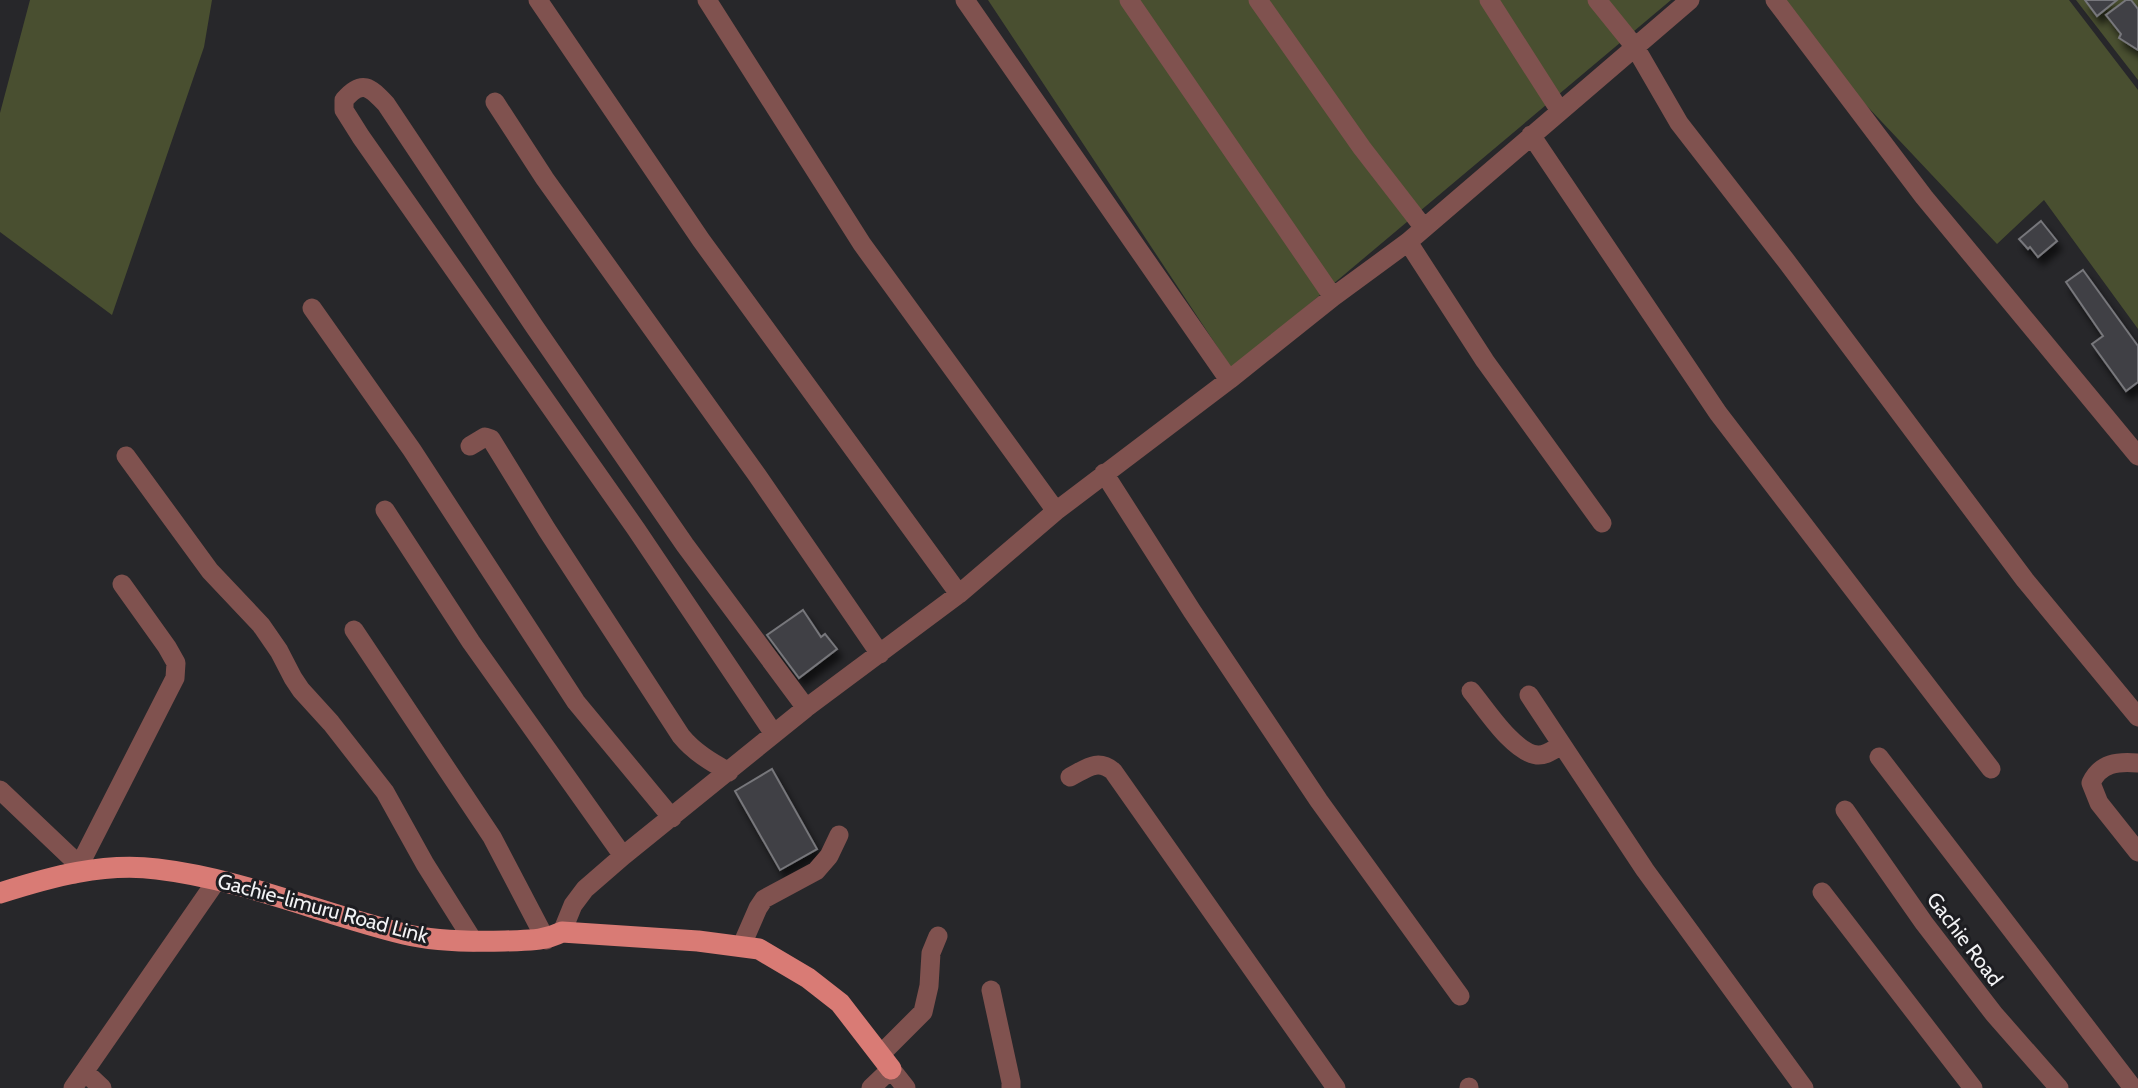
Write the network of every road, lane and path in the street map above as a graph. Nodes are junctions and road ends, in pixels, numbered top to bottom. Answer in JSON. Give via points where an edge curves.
{"nodes":[{"id":1,"x":538,"y":0,"type":"edge"},
{"id":2,"x":708,"y":0,"type":"edge"},
{"id":3,"x":965,"y":0,"type":"edge"},
{"id":4,"x":1129,"y":0,"type":"edge"},
{"id":5,"x":1258,"y":0,"type":"edge"},
{"id":6,"x":1489,"y":0,"type":"edge"},
{"id":7,"x":1597,"y":0,"type":"edge"},
{"id":8,"x":1690,"y":0,"type":"edge"},
{"id":9,"x":1775,"y":0,"type":"edge"},
{"id":10,"x":1635,"y":47,"type":"junction"},
{"id":11,"x":495,"y":102,"type":"dead end"},
{"id":12,"x":1560,"y":111,"type":"junction"},
{"id":13,"x":1531,"y":135,"type":"junction"},
{"id":14,"x":1424,"y":228,"type":"junction"},
{"id":15,"x":1408,"y":242,"type":"junction"},
{"id":16,"x":1332,"y":297,"type":"junction"},
{"id":17,"x":312,"y":308,"type":"dead end"},
{"id":18,"x":1230,"y":380,"type":"junction"},
{"id":19,"x":470,"y":446,"type":"dead end"},
{"id":20,"x":126,"y":456,"type":"dead end"},
{"id":21,"x":2138,"y":456,"type":"edge"},
{"id":22,"x":1104,"y":473,"type":"junction"},
{"id":23,"x":385,"y":510,"type":"dead end"},
{"id":24,"x":1056,"y":511,"type":"junction"},
{"id":25,"x":1602,"y":523,"type":"dead end"},
{"id":26,"x":122,"y":584,"type":"dead end"},
{"id":27,"x":959,"y":594,"type":"junction"},
{"id":28,"x":354,"y":630,"type":"dead end"},
{"id":29,"x":880,"y":654,"type":"junction"},
{"id":30,"x":1471,"y":691,"type":"dead end"},
{"id":31,"x":1529,"y":695,"type":"dead end"},
{"id":32,"x":806,"y":709,"type":"junction"},
{"id":33,"x":2138,"y":717,"type":"edge"},
{"id":34,"x":774,"y":734,"type":"junction"},
{"id":35,"x":1562,"y":745,"type":"junction"},
{"id":36,"x":1879,"y":757,"type":"dead end"},
{"id":37,"x":2138,"y":763,"type":"edge"},
{"id":38,"x":1991,"y":769,"type":"dead end"},
{"id":39,"x":729,"y":772,"type":"junction"},
{"id":40,"x":1070,"y":777,"type":"dead end"},
{"id":41,"x":0,"y":790,"type":"edge"},
{"id":42,"x":1845,"y":810,"type":"dead end"},
{"id":43,"x":672,"y":818,"type":"junction"},
{"id":44,"x":839,"y":835,"type":"dead end"},
{"id":45,"x":2138,"y":852,"type":"edge"},
{"id":46,"x":623,"y":856,"type":"junction"},
{"id":47,"x":77,"y":869,"type":"junction"},
{"id":48,"x":218,"y":880,"type":"junction"},
{"id":49,"x":1822,"y":892,"type":"dead end"},
{"id":50,"x":0,"y":893,"type":"edge"},
{"id":51,"x":554,"y":936,"type":"junction"},
{"id":52,"x":938,"y":936,"type":"dead end"},
{"id":53,"x":474,"y":942,"type":"junction"},
{"id":54,"x":741,"y":947,"type":"junction"},
{"id":55,"x":991,"y":990,"type":"dead end"},
{"id":56,"x":1460,"y":996,"type":"dead end"},
{"id":57,"x":886,"y":1062,"type":"junction"},
{"id":58,"x":79,"y":1080,"type":"edge"},
{"id":59,"x":102,"y":1088,"type":"edge"},
{"id":60,"x":872,"y":1088,"type":"edge"},
{"id":61,"x":906,"y":1088,"type":"edge"},
{"id":62,"x":1011,"y":1088,"type":"edge"},
{"id":63,"x":1336,"y":1088,"type":"edge"},
{"id":64,"x":1804,"y":1088,"type":"edge"},
{"id":65,"x":1973,"y":1088,"type":"edge"},
{"id":66,"x":2059,"y":1088,"type":"edge"},
{"id":67,"x":2133,"y":1088,"type":"edge"}],
"edges":[{"from":1,"to":27,"type":"street","via":[[701,240]]},
{"from":2,"to":24,"type":"street","via":[[862,244]]},
{"from":3,"to":18,"type":"street"},
{"from":4,"to":16,"type":"street"},
{"from":5,"to":14,"type":"street"},
{"from":6,"to":12,"type":"street"},
{"from":7,"to":10,"type":"street"},
{"from":8,"to":10,"type":"street"},
{"from":9,"to":21,"type":"street","via":[[1924,197]]},
{"from":10,"to":12,"type":"street"},
{"from":10,"to":33,"type":"street","via":[[1679,122],[2025,580]]},
{"from":11,"to":29,"type":"street"},
{"from":12,"to":13,"type":"street"},
{"from":13,"to":14,"type":"street"},
{"from":13,"to":38,"type":"street","via":[[1718,413]]},
{"from":14,"to":15,"type":"street"},
{"from":15,"to":16,"type":"street"},
{"from":15,"to":25,"type":"street","via":[[1485,361]]},
{"from":16,"to":18,"type":"street"},
{"from":17,"to":43,"type":"street","via":[[412,450],[576,702]]},
{"from":18,"to":22,"type":"street"},
{"from":19,"to":39,"type":"street","via":[[491,439],[681,736]]},
{"from":20,"to":53,"type":"street","via":[[210,570],[261,625],[301,691],[385,792]]},
{"from":22,"to":24,"type":"street"},
{"from":22,"to":56,"type":"street","via":[[1320,801]]},
{"from":23,"to":46,"type":"street","via":[[471,642]]},
{"from":24,"to":27,"type":"street"},
{"from":26,"to":47,"type":"street","via":[[167,647],[176,663],[175,678]]},
{"from":27,"to":29,"type":"street"},
{"from":28,"to":51,"type":"street"},
{"from":29,"to":32,"type":"street"},
{"from":30,"to":35,"type":"street","via":[[1517,747],[1539,755]]},
{"from":31,"to":35,"type":"street"},
{"from":32,"to":34,"type":"street"},
{"from":32,"to":34,"type":"street","via":[[685,545],[386,104],[366,87],[350,93],[344,110],[361,138]]},
{"from":34,"to":39,"type":"street"},
{"from":35,"to":64,"type":"street","via":[[1645,870]]},
{"from":36,"to":67,"type":"street"},
{"from":37,"to":45,"type":"street","via":[[2104,767],[2091,783],[2099,803]]},
{"from":39,"to":43,"type":"street"},
{"from":40,"to":63,"type":"street","via":[[1096,764],[1113,771]]},
{"from":41,"to":47,"type":"street"},
{"from":42,"to":66,"type":"street","name":"Gachie Road","via":[[1994,1014]]},
{"from":43,"to":46,"type":"street"},
{"from":44,"to":54,"type":"street","via":[[816,872],[765,899]]},
{"from":46,"to":51,"type":"street","via":[[585,890]]},
{"from":47,"to":48,"type":"main road","name":"Gachie-limuru Road Link","via":[[155,868]]},
{"from":47,"to":50,"type":"main road","name":"Gachie-limuru Road Link"},
{"from":48,"to":53,"type":"main road","name":"Gachie-limuru Road Link","via":[[407,935]]},
{"from":48,"to":58,"type":"street"},
{"from":49,"to":65,"type":"street"},
{"from":51,"to":53,"type":"main road","name":"Gachie-limuru Road Link"},
{"from":51,"to":54,"type":"main road","name":"Gachie-limuru Road Link"},
{"from":52,"to":57,"type":"street","via":[[931,953],[923,1012]]},
{"from":54,"to":57,"type":"main road","name":"Gachie-limuru Road Link","via":[[759,949],[840,1003]]},
{"from":55,"to":62,"type":"street"},
{"from":57,"to":60,"type":"street"},
{"from":57,"to":61,"type":"street"},
{"from":58,"to":59,"type":"street"}]}
